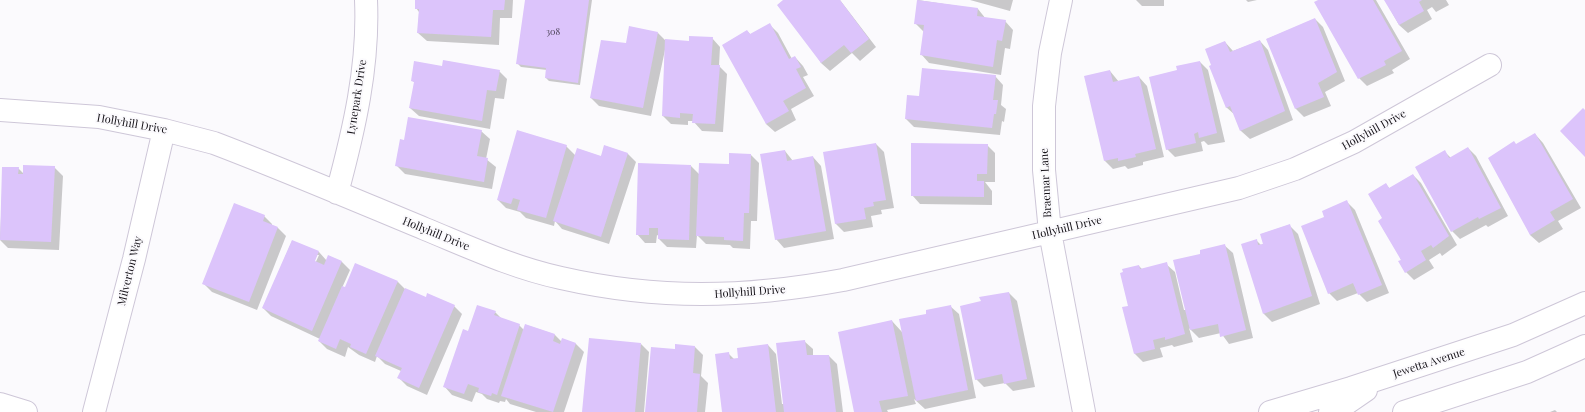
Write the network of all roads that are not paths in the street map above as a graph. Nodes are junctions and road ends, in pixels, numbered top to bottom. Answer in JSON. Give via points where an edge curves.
{"nodes":[{"id":1,"x":366,"y":0,"type":"edge"},
{"id":2,"x":1061,"y":0,"type":"edge"},
{"id":3,"x":1490,"y":65,"type":"dead end"},
{"id":4,"x":0,"y":110,"type":"edge"},
{"id":5,"x":164,"y":130,"type":"junction"},
{"id":6,"x":337,"y":193,"type":"junction"},
{"id":7,"x":1050,"y":232,"type":"junction"},
{"id":8,"x":1585,"y":303,"type":"edge"},
{"id":9,"x":1585,"y":346,"type":"edge"},
{"id":10,"x":1385,"y":377,"type":"junction"},
{"id":11,"x":0,"y":404,"type":"edge"},
{"id":12,"x":26,"y":412,"type":"edge"},
{"id":13,"x":94,"y":412,"type":"edge"},
{"id":14,"x":1084,"y":412,"type":"edge"},
{"id":15,"x":1270,"y":412,"type":"edge"},
{"id":16,"x":1330,"y":412,"type":"edge"},
{"id":17,"x":1404,"y":412,"type":"edge"}],
"edges":[{"from":1,"to":6,"type":"street","name":"Lynepark Drive","via":[[362,77],[353,133]]},
{"from":2,"to":7,"type":"street","name":"Braemar Lane","via":[[1050,54],[1044,106],[1044,170]]},
{"from":3,"to":7,"type":"street","name":"Hollyhill Drive","via":[[1354,142],[1295,169],[1239,188]]},
{"from":4,"to":5,"type":"street","name":"Hollyhill Drive","via":[[100,117]]},
{"from":5,"to":6,"type":"street","name":"Hollyhill Drive","via":[[214,143]]},
{"from":5,"to":13,"type":"street","name":"Milverton Way"},
{"from":6,"to":7,"type":"street","name":"Hollyhill Drive","via":[[499,260],[560,278],[623,290],[676,295],[730,295],[794,289]]},
{"from":7,"to":14,"type":"street","name":"Braemar Lane"},
{"from":8,"to":10,"type":"street","name":"Jewetta Avenue","via":[[1513,335]]},
{"from":9,"to":17,"type":"street","via":[[1527,372]]},
{"from":10,"to":15,"type":"street","name":"Jewetta Avenue"},
{"from":10,"to":16,"type":"street","via":[[1337,410]]},
{"from":11,"to":12,"type":"street"}]}
